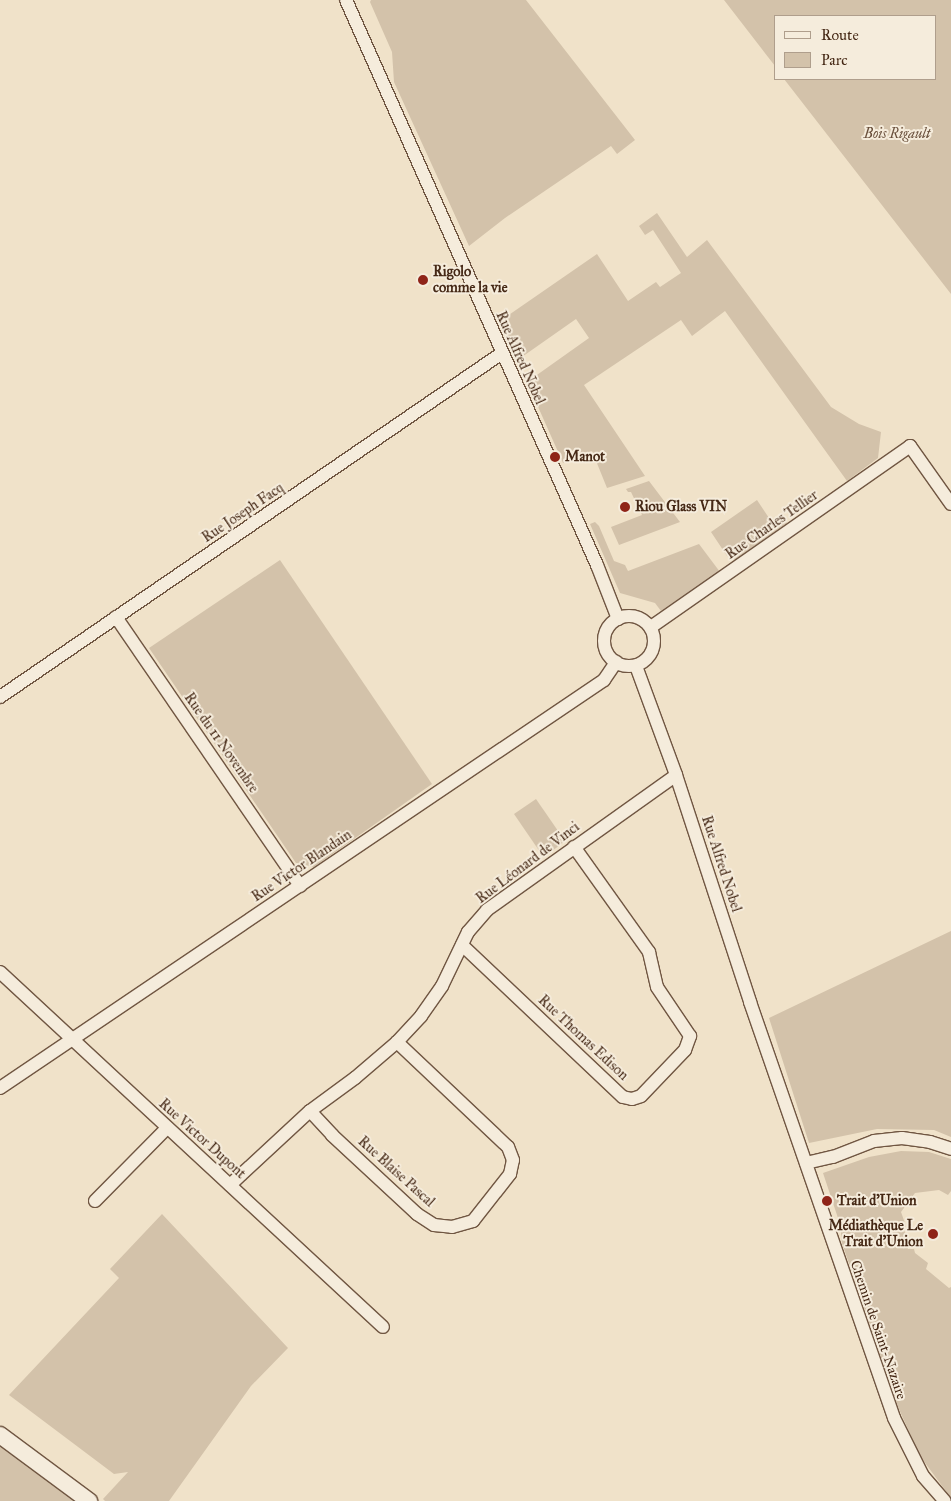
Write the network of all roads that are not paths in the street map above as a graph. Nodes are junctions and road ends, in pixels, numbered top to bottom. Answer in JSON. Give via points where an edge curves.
{"nodes":[{"id":1,"x":346,"y":0,"type":"edge"},
{"id":2,"x":502,"y":353,"type":"junction"},
{"id":3,"x":951,"y":504,"type":"edge"},
{"id":4,"x":116,"y":617,"type":"junction"},
{"id":5,"x":618,"y":618,"type":"junction"},
{"id":6,"x":651,"y":627,"type":"junction"},
{"id":7,"x":616,"y":662,"type":"junction"},
{"id":8,"x":636,"y":666,"type":"junction"},
{"id":9,"x":0,"y":697,"type":"edge"},
{"id":10,"x":676,"y":775,"type":"junction"},
{"id":11,"x":574,"y":848,"type":"junction"},
{"id":12,"x":300,"y":886,"type":"junction"},
{"id":13,"x":462,"y":945,"type":"junction"},
{"id":14,"x":0,"y":972,"type":"edge"},
{"id":15,"x":71,"y":1038,"type":"junction"},
{"id":16,"x":397,"y":1042,"type":"junction"},
{"id":17,"x":774,"y":1073,"type":"joint"},
{"id":18,"x":0,"y":1088,"type":"edge"},
{"id":19,"x":310,"y":1111,"type":"junction"},
{"id":20,"x":167,"y":1128,"type":"junction"},
{"id":21,"x":951,"y":1149,"type":"edge"},
{"id":22,"x":806,"y":1163,"type":"junction"},
{"id":23,"x":230,"y":1185,"type":"junction"},
{"id":24,"x":95,"y":1201,"type":"dead end"},
{"id":25,"x":383,"y":1327,"type":"dead end"},
{"id":26,"x":0,"y":1435,"type":"edge"},
{"id":27,"x":88,"y":1501,"type":"edge"},
{"id":28,"x":945,"y":1501,"type":"edge"}],
"edges":[{"from":1,"to":2,"type":"street","name":"Rue Alfred Nobel"},
{"from":2,"to":4,"type":"street","name":"Rue Joseph Facq"},
{"from":2,"to":5,"type":"street","name":"Rue Alfred Nobel"},
{"from":3,"to":6,"type":"street","name":"Rue Charles Tellier","via":[[910,446]]},
{"from":4,"to":9,"type":"street","name":"Rue Joseph Facq"},
{"from":4,"to":12,"type":"street","name":"Rue du 11 Novembre"},
{"from":5,"to":6,"type":"street","via":[[640,618]]},
{"from":5,"to":7,"type":"street","via":[[607,629],[604,644]]},
{"from":6,"to":8,"type":"street","via":[[654,646],[651,655]]},
{"from":7,"to":8,"type":"street"},
{"from":7,"to":12,"type":"street","name":"Rue Victor Blandain","via":[[604,680]]},
{"from":8,"to":10,"type":"street","name":"Rue Alfred Nobel"},
{"from":10,"to":11,"type":"street","name":"Rue Léonard de Vinci"},
{"from":10,"to":17,"type":"street","name":"Rue Alfred Nobel"},
{"from":11,"to":13,"type":"street","name":"Rue Léonard de Vinci","via":[[487,910],[468,932]]},
{"from":11,"to":13,"type":"street","name":"Rue Thomas Edison","via":[[649,952],[657,987],[686,1028],[689,1043],[685,1050],[641,1096],[623,1097]]},
{"from":12,"to":15,"type":"street","name":"Rue Victor Blandain"},
{"from":13,"to":16,"type":"street","name":"Rue Léonard de Vinci","via":[[442,986]]},
{"from":14,"to":15,"type":"street","name":"Rue Victor Dupont"},
{"from":15,"to":18,"type":"street","name":"Rue Victor Blandain"},
{"from":15,"to":20,"type":"street","name":"Rue Victor Dupont"},
{"from":16,"to":19,"type":"street","name":"Rue Léonard de Vinci"},
{"from":16,"to":19,"type":"street","name":"Rue Blaise Pascal","via":[[508,1147],[512,1160],[510,1174],[473,1222],[452,1227],[434,1225],[417,1214]]},
{"from":17,"to":22,"type":"street","name":"Chemin de Saint-Nazaire"},
{"from":19,"to":23,"type":"street","name":"Rue Léonard de Vinci"},
{"from":20,"to":23,"type":"street","name":"Rue Victor Dupont"},
{"from":20,"to":24,"type":"street"},
{"from":21,"to":22,"type":"street","via":[[902,1138],[874,1141],[833,1157]]},
{"from":22,"to":28,"type":"street","name":"Chemin de Saint-Nazaire","via":[[894,1418],[923,1476]]},
{"from":23,"to":25,"type":"street","name":"Rue Victor Dupont"},
{"from":26,"to":27,"type":"street"}]}
